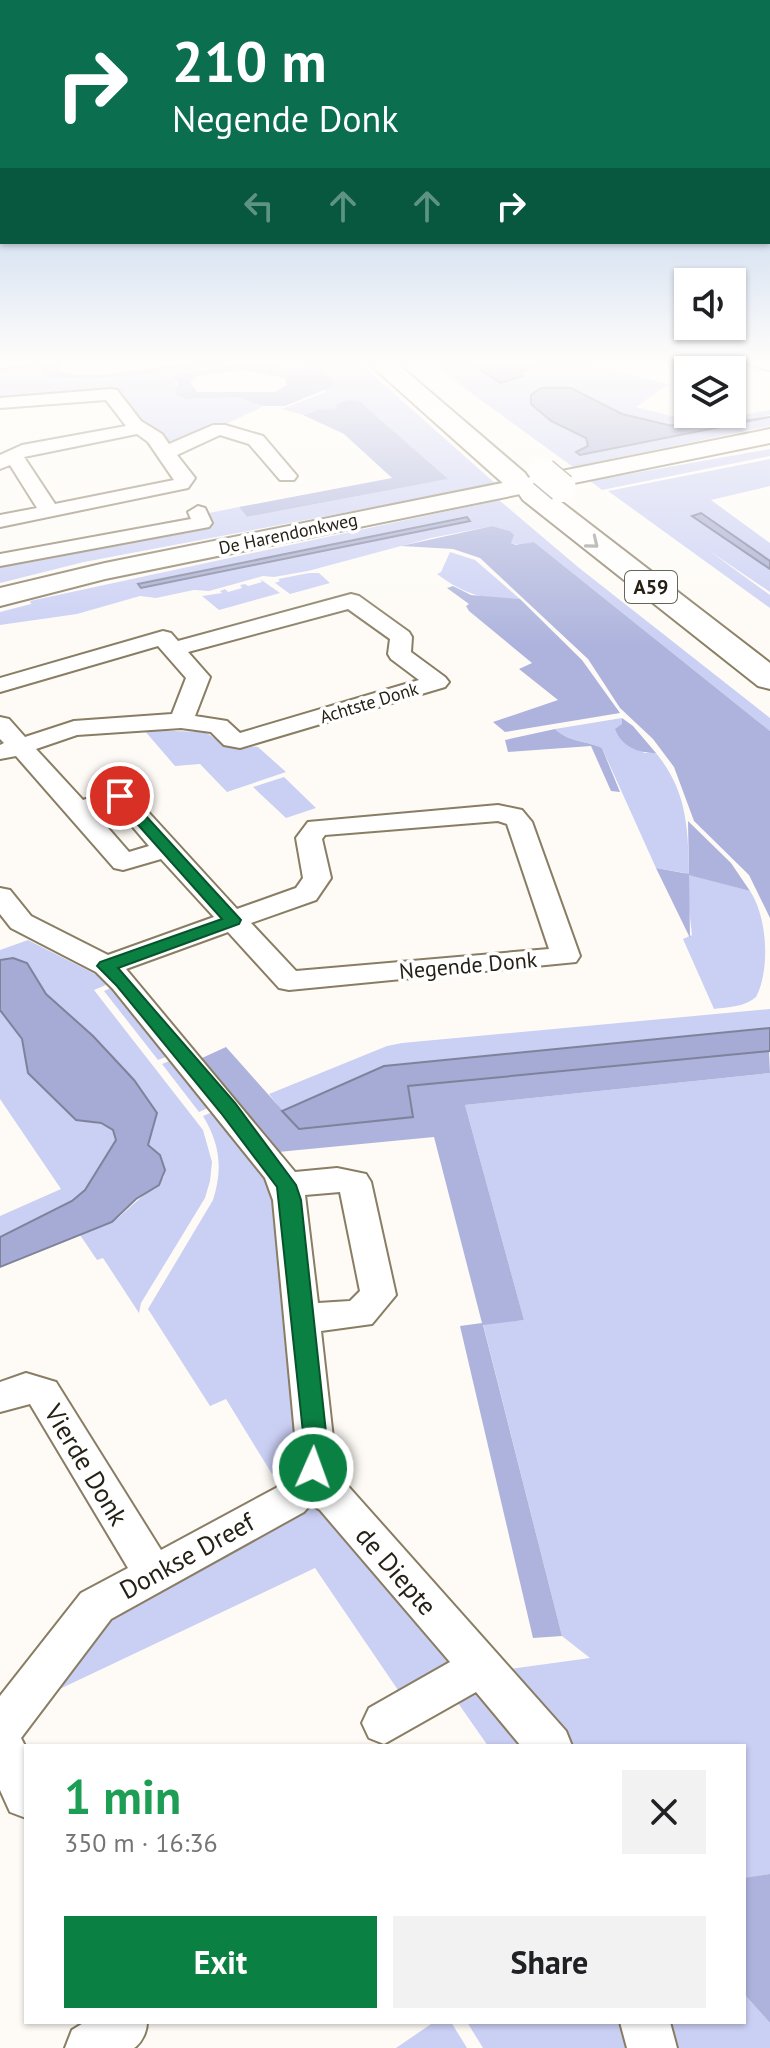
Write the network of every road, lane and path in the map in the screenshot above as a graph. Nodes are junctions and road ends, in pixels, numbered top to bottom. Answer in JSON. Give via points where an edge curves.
{"nodes":[{"id":1,"x":167,"y":456,"type":"edge"},
{"id":2,"x":269,"y":456,"type":"edge"},
{"id":3,"x":502,"y":456,"type":"edge"},
{"id":4,"x":508,"y":456,"type":"edge"},
{"id":5,"x":681,"y":456,"type":"edge"},
{"id":6,"x":6,"y":459,"type":"edge"},
{"id":7,"x":287,"y":476,"type":"dead end"},
{"id":8,"x":538,"y":483,"type":"junction"},
{"id":9,"x":56,"y":510,"type":"junction"},
{"id":10,"x":198,"y":512,"type":"dead end"},
{"id":11,"x":0,"y":521,"type":"edge"},
{"id":12,"x":82,"y":543,"type":"junction"},
{"id":13,"x":1,"y":558,"type":"edge"},
{"id":14,"x":0,"y":597,"type":"edge"},
{"id":15,"x":770,"y":645,"type":"edge"},
{"id":16,"x":173,"y":649,"type":"junction"},
{"id":17,"x":770,"y":679,"type":"edge"},
{"id":18,"x":0,"y":685,"type":"edge"},
{"id":19,"x":181,"y":721,"type":"junction"},
{"id":20,"x":0,"y":724,"type":"edge"},
{"id":21,"x":10,"y":750,"type":"edge"},
{"id":22,"x":78,"y":810,"type":"junction"},
{"id":23,"x":166,"y":849,"type":"junction"},
{"id":24,"x":7,"y":916,"type":"edge"},
{"id":25,"x":233,"y":920,"type":"junction"},
{"id":26,"x":106,"y":966,"type":"junction"},
{"id":27,"x":286,"y":1185,"type":"junction"},
{"id":28,"x":303,"y":1318,"type":"junction"},
{"id":29,"x":0,"y":1397,"type":"edge"},
{"id":30,"x":308,"y":1481,"type":"junction"},
{"id":31,"x":154,"y":1575,"type":"junction"},
{"id":32,"x":480,"y":1667,"type":"junction"},
{"id":33,"x":384,"y":1723,"type":"dead end"},
{"id":34,"x":0,"y":1730,"type":"edge"},
{"id":35,"x":0,"y":1742,"type":"edge"},
{"id":36,"x":548,"y":1744,"type":"edge"},
{"id":37,"x":24,"y":1792,"type":"edge"},
{"id":38,"x":122,"y":2024,"type":"edge"},
{"id":39,"x":646,"y":2024,"type":"edge"},
{"id":40,"x":90,"y":2048,"type":"edge"},
{"id":41,"x":652,"y":2048,"type":"edge"}],
"edges":[{"from":1,"to":9,"type":"street","via":[[185,478],[181,484]]},
{"from":2,"to":7,"type":"street"},
{"from":3,"to":8,"type":"highway","number":"A59"},
{"from":4,"to":8,"type":"highway","number":"A59"},
{"from":5,"to":14,"type":"main road","name":"De Harendonkweg","via":[[120,568]]},
{"from":6,"to":9,"type":"street"},
{"from":8,"to":15,"type":"highway","number":"A59"},
{"from":8,"to":17,"type":"highway","number":"A59","one_way":true},
{"from":9,"to":11,"type":"street"},
{"from":9,"to":12,"type":"street"},
{"from":10,"to":12,"type":"street","via":[[202,523]]},
{"from":12,"to":13,"type":"street"},
{"from":16,"to":18,"type":"street","name":"Achtste Donk","via":[[163,638]]},
{"from":16,"to":19,"type":"street","via":[[198,677]]},
{"from":16,"to":19,"type":"street","name":"Achtste Donk","via":[[351,601],[401,637],[399,654],[437,682],[248,741],[233,740],[218,726]]},
{"from":19,"to":21,"type":"street","via":[[74,728]]},
{"from":20,"to":21,"type":"street"},
{"from":21,"to":22,"type":"street"},
{"from":22,"to":23,"type":"street","via":[[123,862]]},
{"from":22,"to":23,"type":"street","via":[[120,796]]},
{"from":23,"to":25,"type":"street"},
{"from":24,"to":26,"type":"street"},
{"from":25,"to":25,"type":"street","name":"Negende Donk","via":[[310,890],[317,878],[310,834],[317,828],[506,813],[519,822],[566,956],[289,981]]},
{"from":25,"to":26,"type":"street","name":"Negende Donk"},
{"from":26,"to":27,"type":"street","via":[[228,1108]]},
{"from":27,"to":28,"type":"street"},
{"from":27,"to":28,"type":"street","via":[[354,1182],[378,1295],[359,1314]]},
{"from":28,"to":30,"type":"street","via":[[316,1442]]},
{"from":29,"to":31,"type":"street","name":"Vierde Donk","via":[[26,1388],[43,1393]]},
{"from":30,"to":31,"type":"street","name":"Donkse Dreef","via":[[290,1500]]},
{"from":30,"to":32,"type":"street","name":"de Diepte","via":[[334,1498]]},
{"from":31,"to":34,"type":"street","name":"Donkse Dreef","via":[[96,1606]]},
{"from":32,"to":33,"type":"street"},
{"from":32,"to":36,"type":"street"},
{"from":35,"to":37,"type":"street"},
{"from":38,"to":40,"type":"street"},
{"from":39,"to":41,"type":"street"}]}
